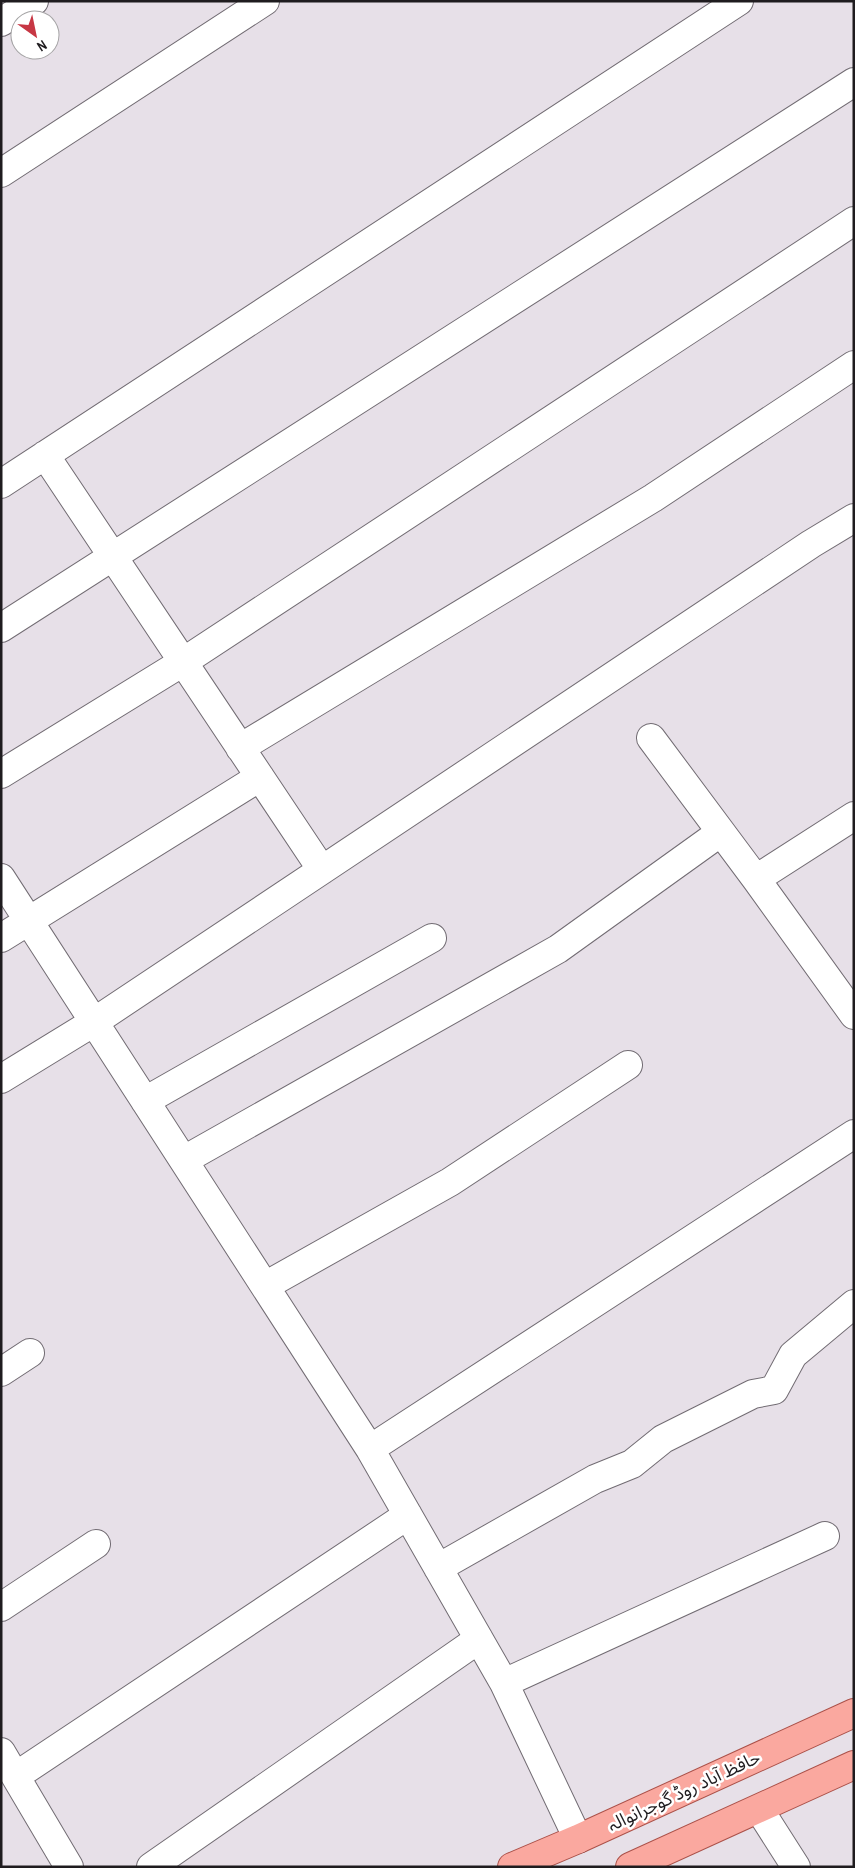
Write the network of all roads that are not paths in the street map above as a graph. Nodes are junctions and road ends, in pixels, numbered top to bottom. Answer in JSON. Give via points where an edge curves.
{"nodes":[{"id":1,"x":34,"y":1,"type":"edge"},
{"id":2,"x":265,"y":1,"type":"edge"},
{"id":3,"x":739,"y":1,"type":"edge"},
{"id":4,"x":1,"y":22,"type":"edge"},
{"id":5,"x":854,"y":82,"type":"edge"},
{"id":6,"x":1,"y":173,"type":"edge"},
{"id":7,"x":854,"y":220,"type":"edge"},
{"id":8,"x":854,"y":365,"type":"edge"},
{"id":9,"x":46,"y":455,"type":"junction"},
{"id":10,"x":1,"y":484,"type":"edge"},
{"id":11,"x":854,"y":518,"type":"edge"},
{"id":12,"x":112,"y":556,"type":"junction"},
{"id":13,"x":1,"y":628,"type":"edge"},
{"id":14,"x":183,"y":662,"type":"junction"},
{"id":15,"x":652,"y":738,"type":"dead end"},
{"id":16,"x":240,"y":748,"type":"junction"},
{"id":17,"x":1,"y":774,"type":"edge"},
{"id":18,"x":260,"y":777,"type":"junction"},
{"id":19,"x":854,"y":816,"type":"edge"},
{"id":20,"x":721,"y":832,"type":"junction"},
{"id":21,"x":322,"y":870,"type":"junction"},
{"id":22,"x":1,"y":878,"type":"edge"},
{"id":23,"x":756,"y":879,"type":"junction"},
{"id":24,"x":29,"y":921,"type":"junction"},
{"id":25,"x":1,"y":938,"type":"edge"},
{"id":26,"x":432,"y":938,"type":"dead end"},
{"id":27,"x":854,"y":1015,"type":"edge"},
{"id":28,"x":94,"y":1022,"type":"junction"},
{"id":29,"x":628,"y":1065,"type":"dead end"},
{"id":30,"x":1,"y":1079,"type":"edge"},
{"id":31,"x":145,"y":1101,"type":"junction"},
{"id":32,"x":854,"y":1134,"type":"edge"},
{"id":33,"x":184,"y":1160,"type":"junction"},
{"id":34,"x":265,"y":1286,"type":"junction"},
{"id":35,"x":854,"y":1304,"type":"edge"},
{"id":36,"x":30,"y":1352,"type":"dead end"},
{"id":37,"x":1,"y":1372,"type":"edge"},
{"id":38,"x":370,"y":1449,"type":"junction"},
{"id":39,"x":408,"y":1515,"type":"junction"},
{"id":40,"x":826,"y":1536,"type":"dead end"},
{"id":41,"x":96,"y":1544,"type":"dead end"},
{"id":42,"x":438,"y":1568,"type":"junction"},
{"id":43,"x":1,"y":1607,"type":"edge"},
{"id":44,"x":479,"y":1639,"type":"junction"},
{"id":45,"x":504,"y":1683,"type":"junction"},
{"id":46,"x":854,"y":1713,"type":"edge"},
{"id":47,"x":1,"y":1752,"type":"edge"},
{"id":48,"x":854,"y":1765,"type":"edge"},
{"id":49,"x":16,"y":1776,"type":"junction"},
{"id":50,"x":759,"y":1809,"type":"junction"},
{"id":51,"x":578,"y":1839,"type":"junction"},
{"id":52,"x":69,"y":1867,"type":"edge"},
{"id":53,"x":151,"y":1867,"type":"edge"},
{"id":54,"x":512,"y":1867,"type":"edge"},
{"id":55,"x":630,"y":1867,"type":"edge"},
{"id":56,"x":796,"y":1867,"type":"edge"}],
"edges":[{"from":1,"to":4,"type":"street"},
{"from":2,"to":6,"type":"street"},
{"from":3,"to":9,"type":"street"},
{"from":5,"to":12,"type":"street"},
{"from":7,"to":14,"type":"street"},
{"from":8,"to":16,"type":"street","via":[[653,498]]},
{"from":9,"to":10,"type":"street"},
{"from":9,"to":12,"type":"street"},
{"from":11,"to":21,"type":"street"},
{"from":12,"to":13,"type":"street"},
{"from":12,"to":14,"type":"street"},
{"from":14,"to":16,"type":"street"},
{"from":14,"to":17,"type":"street"},
{"from":15,"to":20,"type":"street"},
{"from":16,"to":18,"type":"street"},
{"from":18,"to":21,"type":"street"},
{"from":18,"to":24,"type":"street"},
{"from":19,"to":23,"type":"street"},
{"from":20,"to":23,"type":"street"},
{"from":20,"to":33,"type":"street","via":[[558,949]]},
{"from":21,"to":28,"type":"street"},
{"from":22,"to":24,"type":"street"},
{"from":23,"to":27,"type":"street"},
{"from":24,"to":25,"type":"street"},
{"from":24,"to":28,"type":"street"},
{"from":26,"to":31,"type":"street"},
{"from":28,"to":30,"type":"street"},
{"from":28,"to":31,"type":"street"},
{"from":29,"to":34,"type":"street","via":[[450,1182]]},
{"from":31,"to":33,"type":"street"},
{"from":32,"to":38,"type":"street"},
{"from":33,"to":34,"type":"street"},
{"from":34,"to":38,"type":"street"},
{"from":35,"to":42,"type":"street","via":[[793,1355],[774,1390],[753,1394],[663,1440],[632,1464],[595,1479]]},
{"from":36,"to":37,"type":"street"},
{"from":38,"to":39,"type":"street"},
{"from":39,"to":42,"type":"street"},
{"from":39,"to":49,"type":"street"},
{"from":40,"to":45,"type":"street"},
{"from":41,"to":43,"type":"street"},
{"from":42,"to":44,"type":"street"},
{"from":44,"to":45,"type":"street"},
{"from":44,"to":53,"type":"street"},
{"from":45,"to":51,"type":"street"},
{"from":46,"to":51,"type":"main road","name":"حافظ آباد روڈ گوجرانوالہ"},
{"from":47,"to":49,"type":"street"},
{"from":48,"to":50,"type":"main road"},
{"from":49,"to":52,"type":"street"},
{"from":50,"to":55,"type":"main road"},
{"from":50,"to":56,"type":"street"},
{"from":51,"to":54,"type":"main road","name":"حافظ آباد روڈ گوجرانوالہ"}]}
